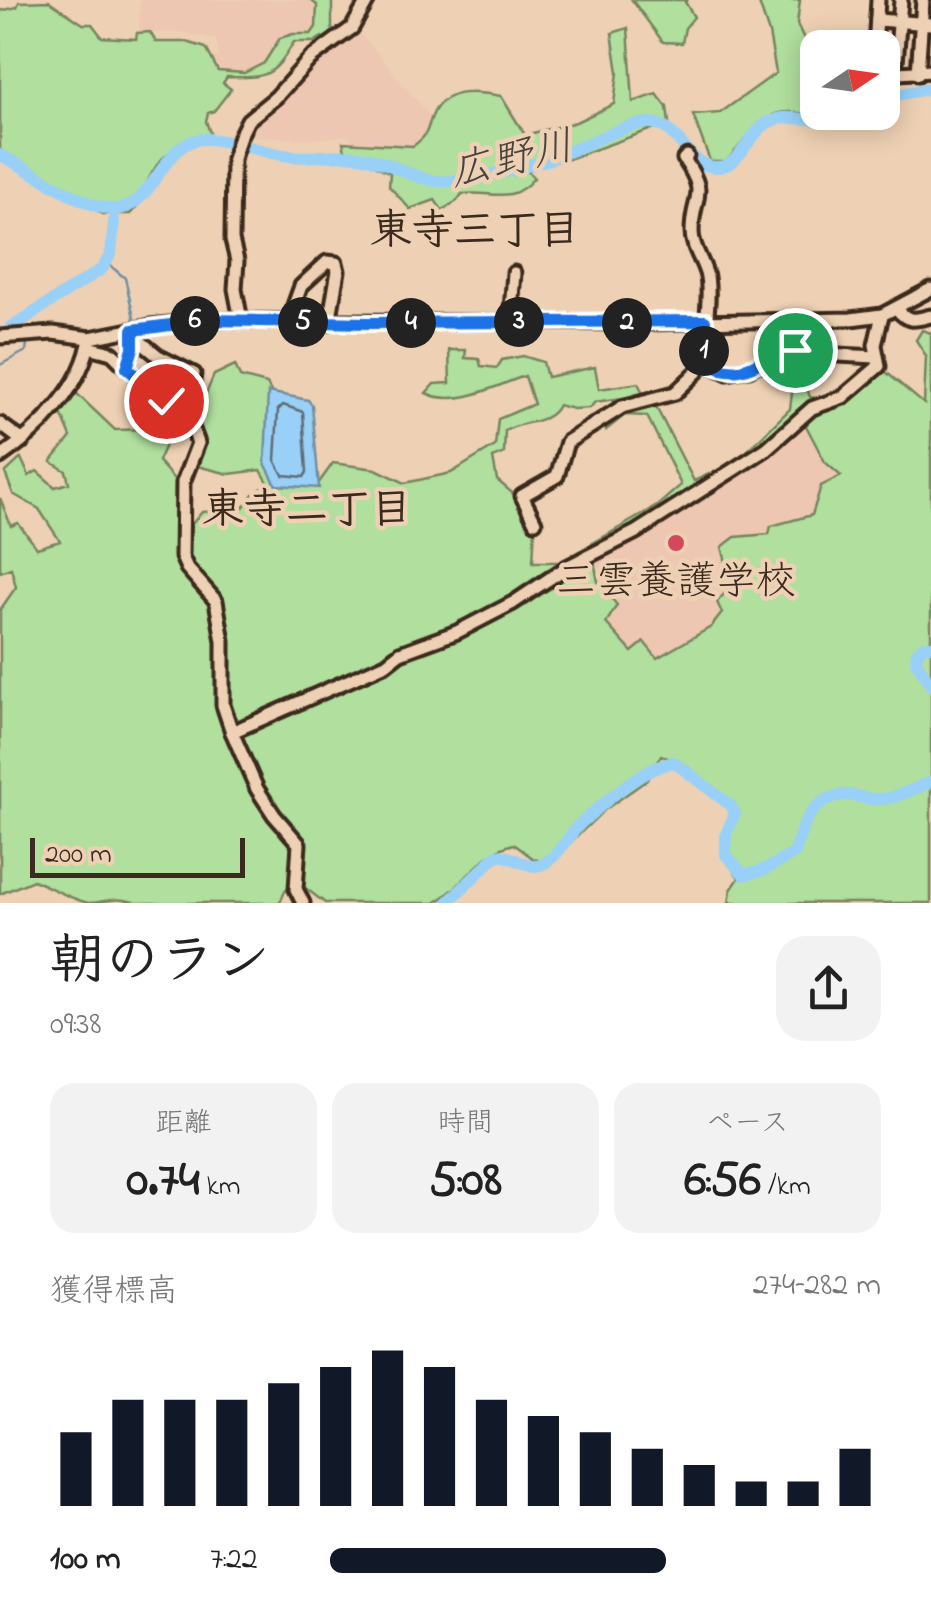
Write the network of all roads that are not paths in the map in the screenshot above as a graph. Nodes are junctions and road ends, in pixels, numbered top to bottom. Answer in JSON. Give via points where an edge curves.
{"nodes":[{"id":1,"x":368,"y":0,"type":"edge"},
{"id":2,"x":878,"y":0,"type":"edge"},
{"id":3,"x":901,"y":0,"type":"edge"},
{"id":4,"x":924,"y":0,"type":"edge"},
{"id":5,"x":877,"y":20,"type":"junction"},
{"id":6,"x":899,"y":22,"type":"junction"},
{"id":7,"x":926,"y":24,"type":"edge"},
{"id":8,"x":876,"y":30,"type":"edge"},
{"id":9,"x":897,"y":30,"type":"edge"},
{"id":10,"x":925,"y":73,"type":"edge"},
{"id":11,"x":900,"y":74,"type":"edge"},
{"id":12,"x":688,"y":156,"type":"dead end"},
{"id":13,"x":514,"y":273,"type":"dead end"},
{"id":14,"x":931,"y":289,"type":"edge"},
{"id":15,"x":897,"y":309,"type":"junction"},
{"id":16,"x":882,"y":316,"type":"junction"},
{"id":17,"x":931,"y":316,"type":"edge"},
{"id":18,"x":241,"y":320,"type":"junction"},
{"id":19,"x":705,"y":321,"type":"junction"},
{"id":20,"x":288,"y":322,"type":"junction"},
{"id":21,"x":510,"y":322,"type":"junction"},
{"id":22,"x":329,"y":323,"type":"junction"},
{"id":23,"x":134,"y":333,"type":"junction"},
{"id":24,"x":0,"y":337,"type":"edge"},
{"id":25,"x":90,"y":343,"type":"junction"},
{"id":26,"x":876,"y":358,"type":"junction"},
{"id":27,"x":706,"y":363,"type":"junction"},
{"id":28,"x":127,"y":368,"type":"junction"},
{"id":29,"x":166,"y":401,"type":"junction"},
{"id":30,"x":0,"y":424,"type":"edge"},
{"id":31,"x":23,"y":440,"type":"junction"},
{"id":32,"x":0,"y":457,"type":"edge"},
{"id":33,"x":534,"y":522,"type":"dead end"},
{"id":34,"x":232,"y":732,"type":"junction"},
{"id":35,"x":303,"y":903,"type":"edge"}],
"edges":[{"from":1,"to":18,"type":"street","via":[[352,28],[311,58],[240,136],[232,159],[232,240]]},
{"from":2,"to":5,"type":"street"},
{"from":3,"to":6,"type":"street"},
{"from":4,"to":7,"type":"street"},
{"from":5,"to":6,"type":"street"},
{"from":5,"to":8,"type":"street"},
{"from":6,"to":7,"type":"street"},
{"from":6,"to":9,"type":"street"},
{"from":7,"to":10,"type":"street"},
{"from":10,"to":11,"type":"street"},
{"from":12,"to":19,"type":"street","via":[[699,188],[692,229],[708,282]]},
{"from":13,"to":21,"type":"street"},
{"from":14,"to":15,"type":"street"},
{"from":15,"to":16,"type":"street"},
{"from":15,"to":17,"type":"street","via":[[911,320]]},
{"from":16,"to":19,"type":"street"},
{"from":16,"to":26,"type":"street"},
{"from":18,"to":20,"type":"street"},
{"from":18,"to":23,"type":"street","via":[[171,323]]},
{"from":19,"to":21,"type":"street"},
{"from":19,"to":27,"type":"street"},
{"from":20,"to":22,"type":"street"},
{"from":20,"to":22,"type":"street","via":[[301,286],[327,262],[338,271]]},
{"from":21,"to":22,"type":"street"},
{"from":23,"to":25,"type":"street"},
{"from":23,"to":28,"type":"street"},
{"from":23,"to":29,"type":"street","via":[[158,356],[194,374],[192,388]]},
{"from":24,"to":25,"type":"street","via":[[53,334]]},
{"from":25,"to":28,"type":"street"},
{"from":25,"to":31,"type":"street","via":[[81,372]]},
{"from":26,"to":27,"type":"street","via":[[795,350],[728,374]]},
{"from":26,"to":34,"type":"street","via":[[879,366],[843,397],[812,408],[766,449],[636,532],[457,632]]},
{"from":27,"to":33,"type":"street","via":[[675,392],[622,407],[567,442],[557,476],[522,496]]},
{"from":28,"to":29,"type":"street"},
{"from":29,"to":34,"type":"street","via":[[190,422],[198,442],[183,482],[180,547],[187,568],[216,601],[222,704]]},
{"from":30,"to":31,"type":"street"},
{"from":31,"to":32,"type":"street"},
{"from":34,"to":35,"type":"street","via":[[257,790],[299,844],[296,890]]}]}
